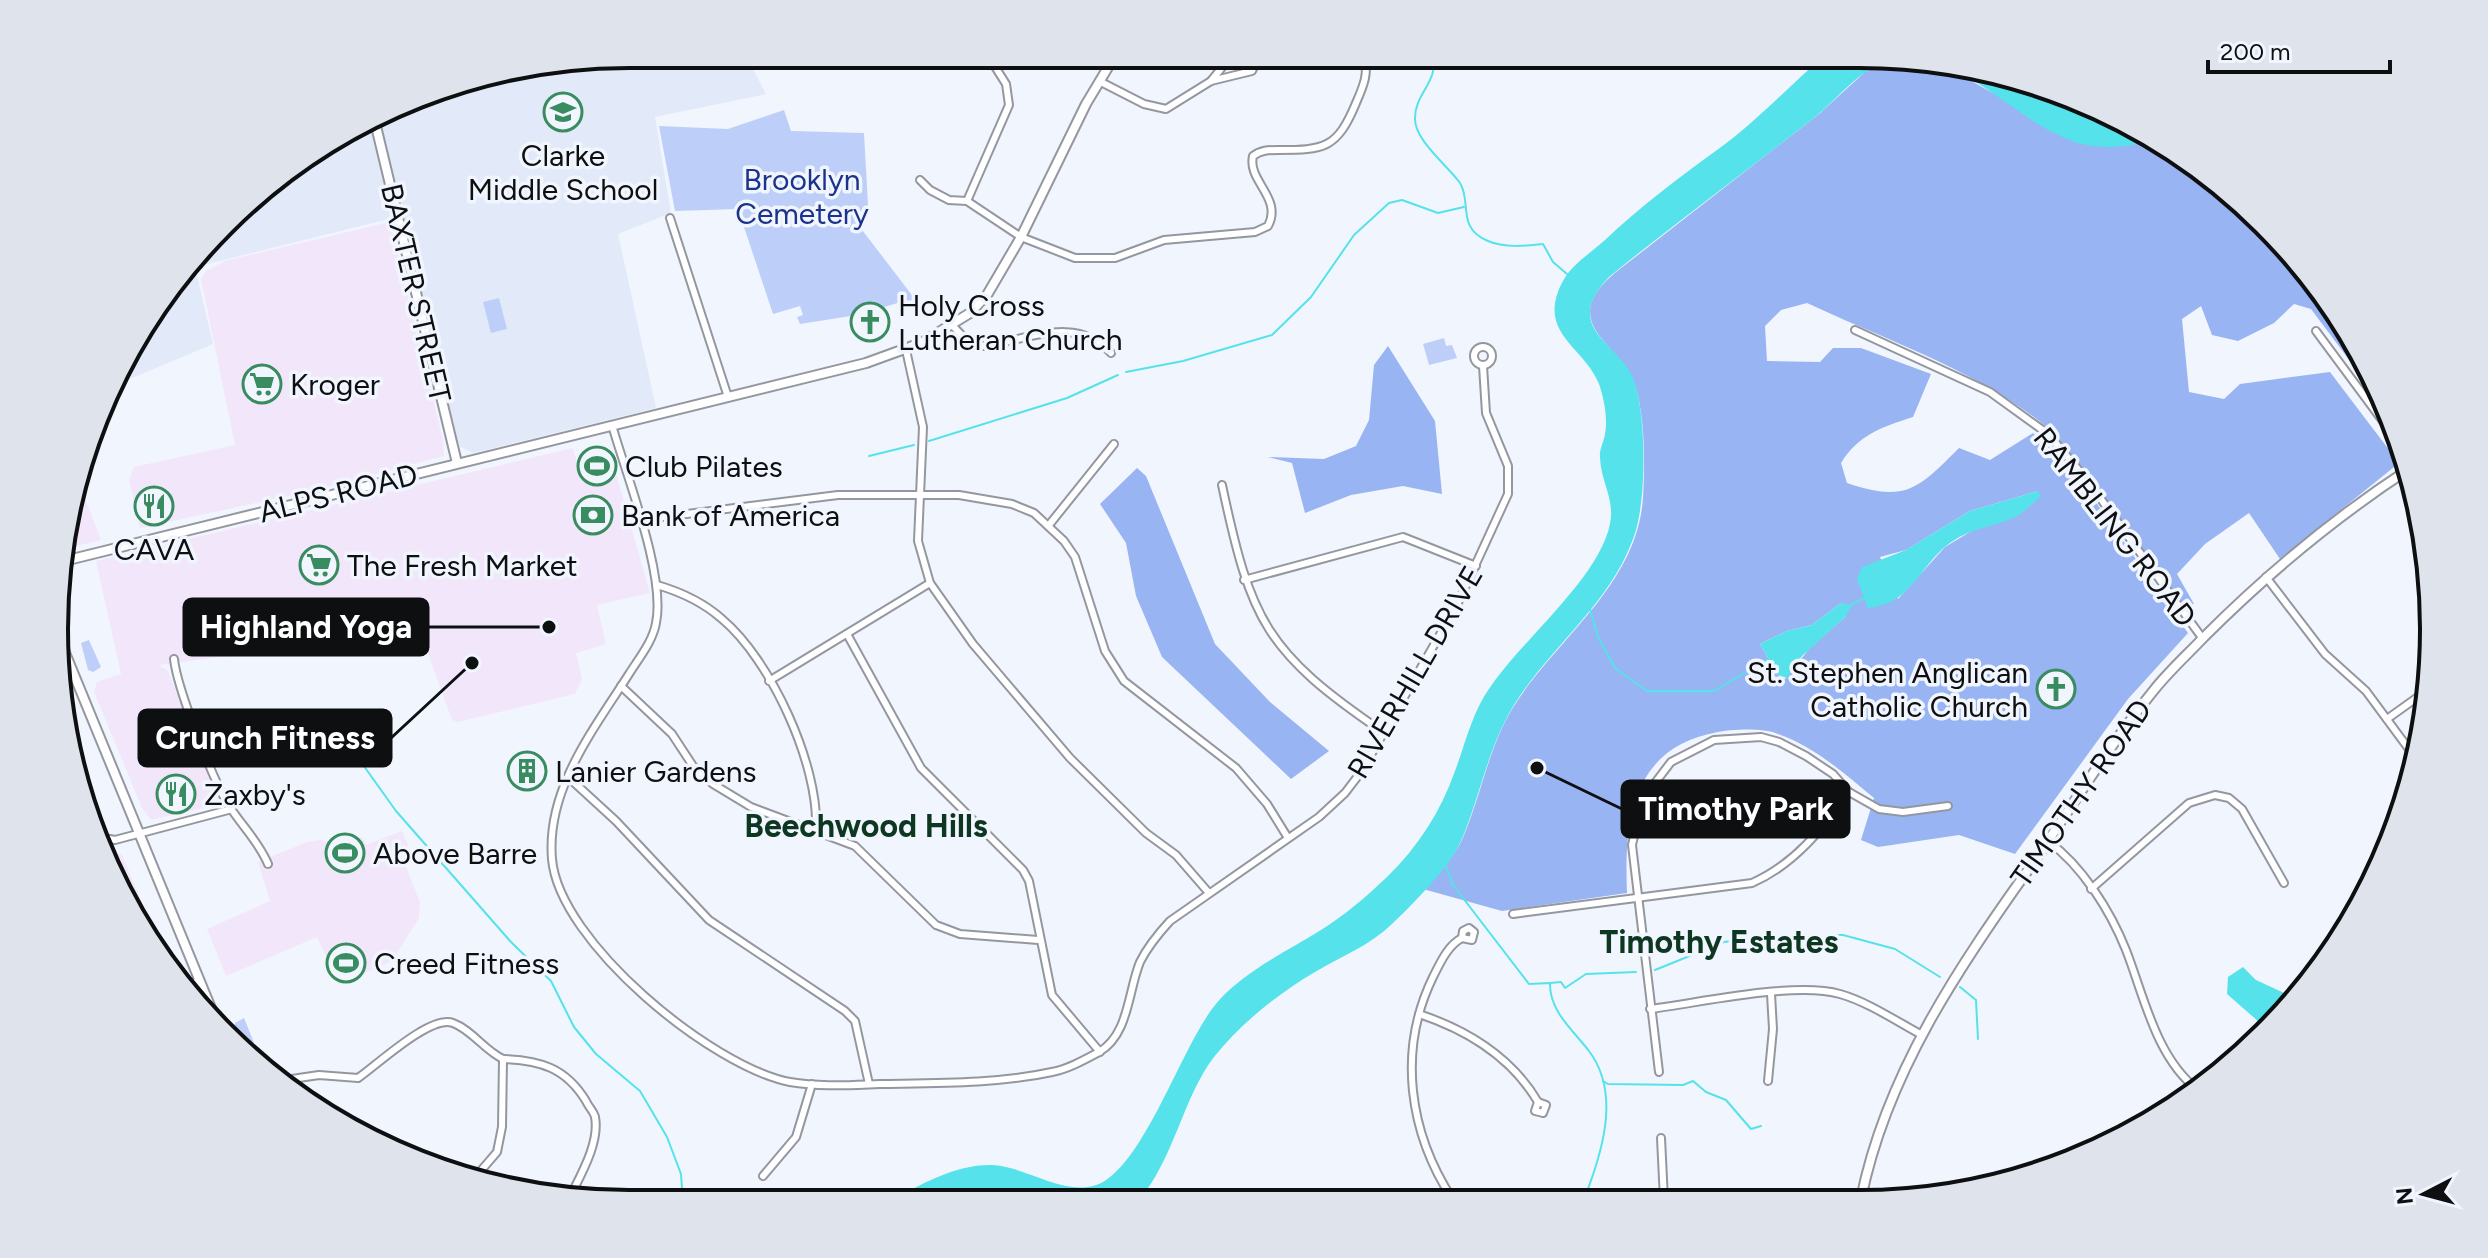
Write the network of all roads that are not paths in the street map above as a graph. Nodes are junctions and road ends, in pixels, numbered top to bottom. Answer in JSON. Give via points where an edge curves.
{"nodes":[{"id":1,"x":996,"y":68,"type":"edge"},
{"id":2,"x":1107,"y":68,"type":"edge"},
{"id":3,"x":1222,"y":68,"type":"edge"},
{"id":4,"x":1253,"y":68,"type":"edge"},
{"id":5,"x":1367,"y":68,"type":"edge"},
{"id":6,"x":1099,"y":81,"type":"junction"},
{"id":7,"x":1211,"y":81,"type":"junction"},
{"id":8,"x":377,"y":128,"type":"edge"},
{"id":9,"x":920,"y":180,"type":"dead end"},
{"id":10,"x":967,"y":201,"type":"junction"},
{"id":11,"x":670,"y":218,"type":"dead end"},
{"id":12,"x":1021,"y":237,"type":"junction"},
{"id":13,"x":952,"y":325,"type":"junction"},
{"id":14,"x":1855,"y":330,"type":"dead end"},
{"id":15,"x":2316,"y":331,"type":"dead end"},
{"id":16,"x":906,"y":350,"type":"junction"},
{"id":17,"x":1111,"y":353,"type":"dead end"},
{"id":18,"x":1483,"y":366,"type":"dead end"},
{"id":19,"x":728,"y":397,"type":"junction"},
{"id":20,"x":2376,"y":412,"type":"edge"},
{"id":21,"x":612,"y":425,"type":"junction"},
{"id":22,"x":1114,"y":444,"type":"dead end"},
{"id":23,"x":457,"y":463,"type":"junction"},
{"id":24,"x":2399,"y":476,"type":"edge"},
{"id":25,"x":1222,"y":485,"type":"dead end"},
{"id":26,"x":921,"y":495,"type":"junction"},
{"id":27,"x":639,"y":520,"type":"junction"},
{"id":28,"x":1049,"y":525,"type":"junction"},
{"id":29,"x":73,"y":559,"type":"edge"},
{"id":30,"x":1476,"y":566,"type":"junction"},
{"id":31,"x":2266,"y":577,"type":"junction"},
{"id":32,"x":1244,"y":580,"type":"junction"},
{"id":33,"x":930,"y":583,"type":"junction"},
{"id":34,"x":657,"y":585,"type":"junction"},
{"id":35,"x":847,"y":634,"type":"junction"},
{"id":36,"x":2203,"y":639,"type":"junction"},
{"id":37,"x":174,"y":659,"type":"dead end"},
{"id":38,"x":69,"y":662,"type":"edge"},
{"id":39,"x":769,"y":681,"type":"junction"},
{"id":40,"x":621,"y":686,"type":"junction"},
{"id":41,"x":2415,"y":699,"type":"edge"},
{"id":42,"x":2387,"y":719,"type":"junction"},
{"id":43,"x":1383,"y":732,"type":"junction"},
{"id":44,"x":2407,"y":746,"type":"edge"},
{"id":45,"x":568,"y":777,"type":"junction"},
{"id":46,"x":1849,"y":792,"type":"junction"},
{"id":47,"x":1948,"y":806,"type":"dead end"},
{"id":48,"x":232,"y":809,"type":"junction"},
{"id":49,"x":816,"y":829,"type":"junction"},
{"id":50,"x":140,"y":835,"type":"junction"},
{"id":51,"x":1288,"y":838,"type":"junction"},
{"id":52,"x":110,"y":841,"type":"edge"},
{"id":53,"x":2048,"y":841,"type":"junction"},
{"id":54,"x":268,"y":864,"type":"dead end"},
{"id":55,"x":2284,"y":883,"type":"dead end"},
{"id":56,"x":2091,"y":889,"type":"junction"},
{"id":57,"x":1209,"y":893,"type":"junction"},
{"id":58,"x":1637,"y":899,"type":"junction"},
{"id":59,"x":1513,"y":914,"type":"dead end"},
{"id":60,"x":1462,"y":938,"type":"dead end"},
{"id":61,"x":1038,"y":940,"type":"junction"},
{"id":62,"x":200,"y":981,"type":"junction"},
{"id":63,"x":194,"y":983,"type":"edge"},
{"id":64,"x":1771,"y":994,"type":"junction"},
{"id":65,"x":208,"y":1000,"type":"edge"},
{"id":66,"x":1650,"y":1009,"type":"junction"},
{"id":67,"x":1419,"y":1014,"type":"junction"},
{"id":68,"x":1922,"y":1035,"type":"junction"},
{"id":69,"x":1100,"y":1052,"type":"junction"},
{"id":70,"x":503,"y":1059,"type":"junction"},
{"id":71,"x":1659,"y":1072,"type":"dead end"},
{"id":72,"x":294,"y":1079,"type":"edge"},
{"id":73,"x":1768,"y":1081,"type":"dead end"},
{"id":74,"x":2190,"y":1082,"type":"edge"},
{"id":75,"x":812,"y":1084,"type":"junction"},
{"id":76,"x":869,"y":1084,"type":"junction"},
{"id":77,"x":1538,"y":1102,"type":"dead end"},
{"id":78,"x":1661,"y":1138,"type":"dead end"},
{"id":79,"x":481,"y":1170,"type":"edge"},
{"id":80,"x":763,"y":1176,"type":"dead end"},
{"id":81,"x":574,"y":1187,"type":"edge"},
{"id":82,"x":1448,"y":1190,"type":"edge"},
{"id":83,"x":1664,"y":1190,"type":"edge"},
{"id":84,"x":1864,"y":1190,"type":"edge"}],
"edges":[{"from":1,"to":10,"type":"street","via":[[1006,84],[1009,105]]},
{"from":2,"to":6,"type":"main road","name":"ALPS ROAD"},
{"from":3,"to":7,"type":"street"},
{"from":4,"to":7,"type":"street"},
{"from":5,"to":12,"type":"street","via":[[1350,118],[1333,143],[1253,156],[1272,208],[1268,226],[1244,235],[1164,240],[1100,260],[1075,258]]},
{"from":6,"to":7,"type":"street","via":[[1159,110]]},
{"from":6,"to":12,"type":"main road","name":"ALPS ROAD"},
{"from":8,"to":23,"type":"main road","name":"BAXTER STREET"},
{"from":9,"to":10,"type":"street","via":[[949,200]]},
{"from":10,"to":12,"type":"street"},
{"from":11,"to":19,"type":"street"},
{"from":12,"to":13,"type":"main road","name":"ALPS ROAD","via":[[987,295]]},
{"from":13,"to":16,"type":"main road","name":"ALPS ROAD"},
{"from":13,"to":17,"type":"street","via":[[973,347],[1058,333],[1093,338]]},
{"from":14,"to":36,"type":"street","name":"RAMBLING ROAD","via":[[1990,392],[2048,434]]},
{"from":15,"to":20,"type":"street"},
{"from":16,"to":19,"type":"main road","name":"ALPS ROAD"},
{"from":16,"to":26,"type":"street","via":[[923,427]]},
{"from":18,"to":30,"type":"street","name":"RIVERHILL DRIVE","via":[[1486,413],[1510,476],[1500,518]]},
{"from":19,"to":21,"type":"main road","name":"ALPS ROAD"},
{"from":21,"to":23,"type":"main road","name":"ALPS ROAD"},
{"from":21,"to":27,"type":"street"},
{"from":22,"to":28,"type":"street"},
{"from":23,"to":29,"type":"main road","name":"ALPS ROAD"},
{"from":24,"to":31,"type":"main road","name":"TIMOTHY ROAD"},
{"from":25,"to":32,"type":"street"},
{"from":26,"to":27,"type":"street","via":[[770,501]]},
{"from":26,"to":28,"type":"street","via":[[1012,504]]},
{"from":26,"to":33,"type":"street","via":[[918,541]]},
{"from":27,"to":34,"type":"street"},
{"from":28,"to":51,"type":"street","via":[[1075,557],[1105,651],[1124,681],[1236,768]]},
{"from":30,"to":32,"type":"street","via":[[1403,537]]},
{"from":30,"to":43,"type":"street","name":"RIVERHILL DRIVE"},
{"from":31,"to":36,"type":"main road","name":"TIMOTHY ROAD"},
{"from":31,"to":42,"type":"street","via":[[2325,654],[2362,686]]},
{"from":32,"to":43,"type":"street","via":[[1264,624],[1300,670]]},
{"from":33,"to":35,"type":"street"},
{"from":33,"to":57,"type":"street","via":[[973,644],[1070,758],[1146,833],[1176,855]]},
{"from":34,"to":39,"type":"street","via":[[696,600],[723,620]]},
{"from":34,"to":40,"type":"street","via":[[656,627]]},
{"from":35,"to":39,"type":"street"},
{"from":35,"to":61,"type":"street","via":[[921,768],[1023,870]]},
{"from":36,"to":53,"type":"main road","name":"TIMOTHY ROAD","via":[[2127,724]]},
{"from":37,"to":48,"type":"street"},
{"from":38,"to":50,"type":"main road"},
{"from":39,"to":49,"type":"street","via":[[804,755],[813,785]]},
{"from":40,"to":45,"type":"street"},
{"from":40,"to":49,"type":"street","via":[[722,791]]},
{"from":41,"to":42,"type":"street"},
{"from":42,"to":44,"type":"street"},
{"from":43,"to":51,"type":"street","name":"RIVERHILL DRIVE","via":[[1345,793]]},
{"from":45,"to":75,"type":"street","via":[[554,821],[552,862],[565,901],[582,928],[640,990],[704,1042],[768,1076]]},
{"from":45,"to":76,"type":"street","via":[[709,920],[855,1021]]},
{"from":46,"to":47,"type":"street","via":[[1891,812]]},
{"from":46,"to":58,"type":"street","via":[[1817,834],[1769,875],[1736,887]]},
{"from":46,"to":58,"type":"street","via":[[1825,768],[1770,739],[1725,737],[1690,749],[1662,770],[1637,816],[1632,845]]},
{"from":48,"to":50,"type":"street"},
{"from":48,"to":54,"type":"street"},
{"from":49,"to":61,"type":"street","via":[[866,855],[936,925],[960,934]]},
{"from":50,"to":52,"type":"street"},
{"from":50,"to":62,"type":"main road"},
{"from":51,"to":57,"type":"street","name":"RIVERHILL DRIVE"},
{"from":53,"to":56,"type":"street"},
{"from":53,"to":68,"type":"main road","name":"TIMOTHY ROAD","via":[[1966,958]]},
{"from":55,"to":56,"type":"street","via":[[2242,809],[2215,795],[2189,803]]},
{"from":56,"to":74,"type":"street","via":[[2120,936],[2161,1041]]},
{"from":57,"to":69,"type":"street","name":"RIVERHILL DRIVE","via":[[1150,943],[1118,1034]]},
{"from":58,"to":59,"type":"street"},
{"from":58,"to":66,"type":"street"},
{"from":60,"to":67,"type":"street","via":[[1440,965]]},
{"from":61,"to":69,"type":"street","via":[[1052,995]]},
{"from":62,"to":63,"type":"street"},
{"from":62,"to":65,"type":"main road"},
{"from":64,"to":66,"type":"street"},
{"from":64,"to":68,"type":"street","via":[[1838,994]]},
{"from":64,"to":73,"type":"street"},
{"from":66,"to":71,"type":"street"},
{"from":67,"to":77,"type":"street","via":[[1472,1037],[1523,1079]]},
{"from":67,"to":82,"type":"street","via":[[1411,1062],[1417,1120],[1424,1147]]},
{"from":68,"to":84,"type":"main road","name":"TIMOTHY ROAD","via":[[1888,1112]]},
{"from":69,"to":76,"type":"street","via":[[1052,1072]]},
{"from":70,"to":72,"type":"street","via":[[457,1025],[443,1021],[358,1078]]},
{"from":70,"to":79,"type":"street","via":[[502,1127],[497,1152]]},
{"from":70,"to":81,"type":"street","via":[[558,1070],[576,1085],[595,1117],[593,1144]]},
{"from":75,"to":76,"type":"street"},
{"from":75,"to":80,"type":"street","via":[[796,1137]]},
{"from":78,"to":83,"type":"street"}]}
